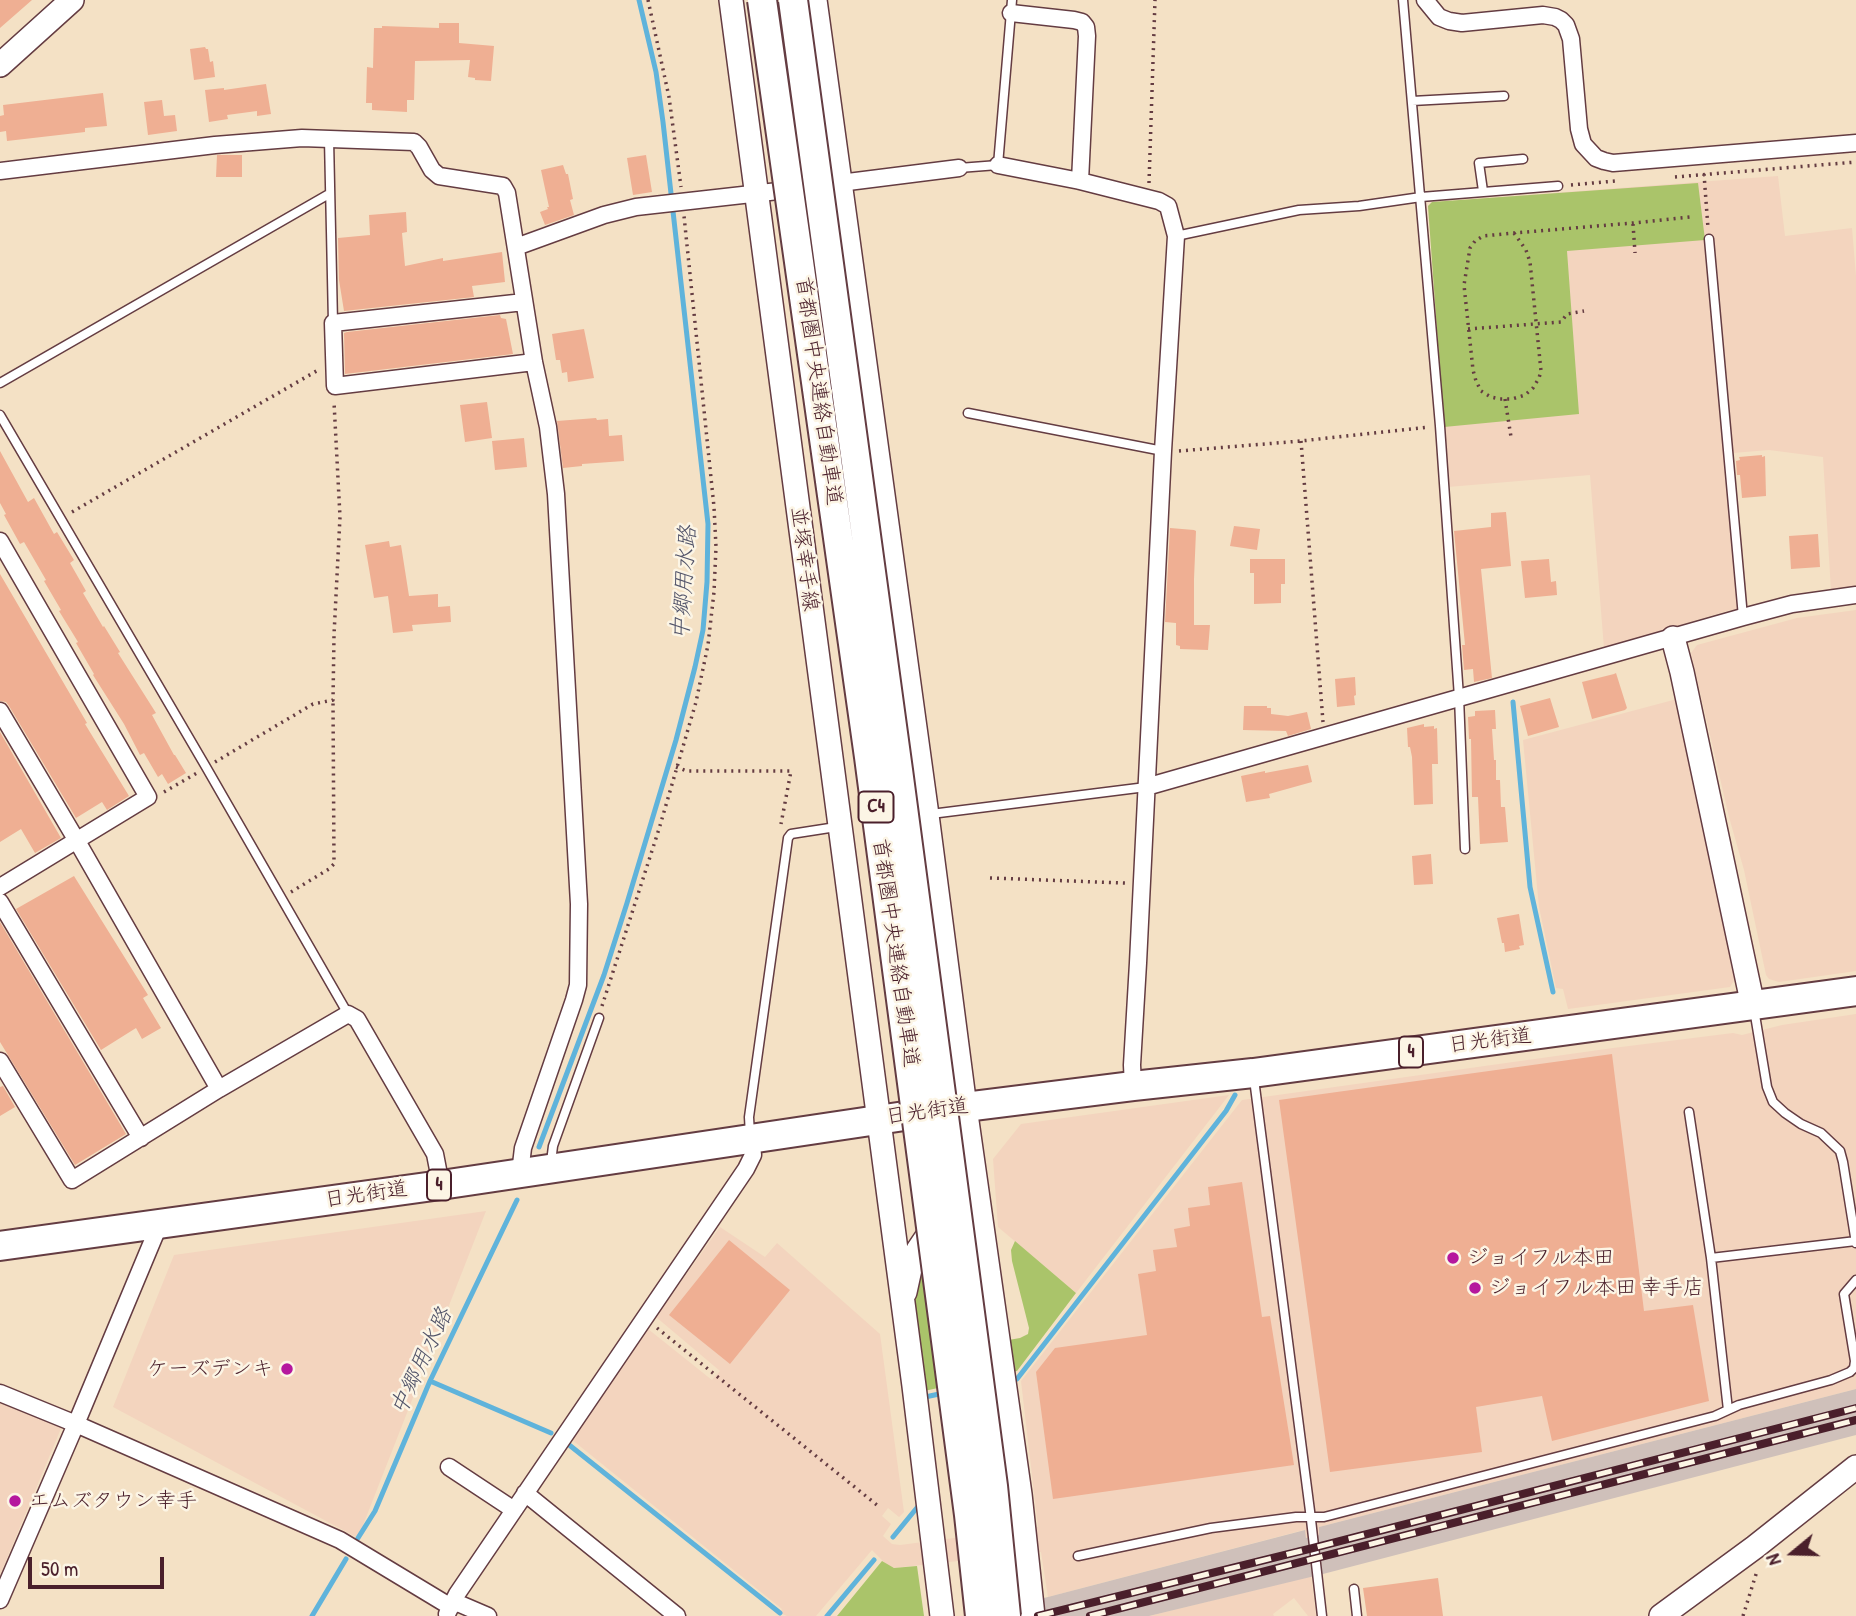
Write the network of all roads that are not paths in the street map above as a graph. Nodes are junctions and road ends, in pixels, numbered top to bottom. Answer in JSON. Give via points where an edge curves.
{"nodes":[{"id":1,"x":72,"y":0,"type":"edge"},
{"id":2,"x":731,"y":0,"type":"edge"},
{"id":3,"x":739,"y":0,"type":"edge"},
{"id":4,"x":762,"y":0,"type":"edge"},
{"id":5,"x":793,"y":0,"type":"edge"},
{"id":6,"x":816,"y":0,"type":"edge"},
{"id":7,"x":1403,"y":0,"type":"edge"},
{"id":8,"x":1425,"y":0,"type":"edge"},
{"id":9,"x":1011,"y":6,"type":"edge"},
{"id":10,"x":0,"y":65,"type":"edge"},
{"id":11,"x":740,"y":68,"type":"junction"},
{"id":12,"x":1504,"y":96,"type":"dead end"},
{"id":13,"x":1412,"y":101,"type":"junction"},
{"id":14,"x":329,"y":139,"type":"junction"},
{"id":15,"x":1856,"y":143,"type":"edge"},
{"id":16,"x":1523,"y":159,"type":"dead end"},
{"id":17,"x":998,"y":165,"type":"junction"},
{"id":18,"x":959,"y":169,"type":"joint"},
{"id":19,"x":0,"y":171,"type":"edge"},
{"id":20,"x":1080,"y":181,"type":"junction"},
{"id":21,"x":841,"y":183,"type":"junction"},
{"id":22,"x":1558,"y":186,"type":"road end"},
{"id":23,"x":1483,"y":191,"type":"junction"},
{"id":24,"x":756,"y":193,"type":"junction"},
{"id":25,"x":329,"y":194,"type":"junction"},
{"id":26,"x":1421,"y":197,"type":"junction"},
{"id":27,"x":1177,"y":236,"type":"junction"},
{"id":28,"x":1709,"y":239,"type":"road end"},
{"id":29,"x":516,"y":247,"type":"junction"},
{"id":30,"x":524,"y":302,"type":"junction"},
{"id":31,"x":333,"y":323,"type":"junction"},
{"id":32,"x":534,"y":362,"type":"junction"},
{"id":33,"x":0,"y":383,"type":"edge"},
{"id":34,"x":968,"y":413,"type":"dead end"},
{"id":35,"x":0,"y":415,"type":"edge"},
{"id":36,"x":1163,"y":451,"type":"junction"},
{"id":37,"x":0,"y":541,"type":"edge"},
{"id":38,"x":1856,"y":595,"type":"edge"},
{"id":39,"x":1743,"y":617,"type":"junction"},
{"id":40,"x":1673,"y":638,"type":"junction"},
{"id":41,"x":1459,"y":697,"type":"junction"},
{"id":42,"x":0,"y":711,"type":"edge"},
{"id":43,"x":1146,"y":786,"type":"junction"},
{"id":44,"x":927,"y":815,"type":"junction"},
{"id":45,"x":839,"y":827,"type":"junction"},
{"id":46,"x":77,"y":841,"type":"junction"},
{"id":47,"x":1465,"y":849,"type":"dead end"},
{"id":48,"x":0,"y":887,"type":"edge"},
{"id":49,"x":937,"y":894,"type":"junction"},
{"id":50,"x":0,"y":902,"type":"edge"},
{"id":51,"x":1856,"y":990,"type":"edge"},
{"id":52,"x":1753,"y":1006,"type":"junction"},
{"id":53,"x":348,"y":1014,"type":"junction"},
{"id":54,"x":598,"y":1018,"type":"road end"},
{"id":55,"x":0,"y":1061,"type":"edge"},
{"id":56,"x":1253,"y":1073,"type":"junction"},
{"id":57,"x":5,"y":1079,"type":"edge"},
{"id":58,"x":1133,"y":1086,"type":"junction"},
{"id":59,"x":219,"y":1089,"type":"junction"},
{"id":60,"x":965,"y":1107,"type":"junction"},
{"id":61,"x":1689,"y":1112,"type":"dead end"},
{"id":62,"x":878,"y":1119,"type":"junction"},
{"id":63,"x":141,"y":1138,"type":"junction"},
{"id":64,"x":751,"y":1138,"type":"junction"},
{"id":65,"x":550,"y":1168,"type":"junction"},
{"id":66,"x":520,"y":1173,"type":"junction"},
{"id":67,"x":441,"y":1185,"type":"junction"},
{"id":68,"x":160,"y":1223,"type":"junction"},
{"id":69,"x":1856,"y":1242,"type":"edge"},
{"id":70,"x":0,"y":1246,"type":"edge"},
{"id":71,"x":1711,"y":1258,"type":"junction"},
{"id":72,"x":1856,"y":1280,"type":"edge"},
{"id":73,"x":903,"y":1303,"type":"junction"},
{"id":74,"x":0,"y":1393,"type":"edge"},
{"id":75,"x":1728,"y":1409,"type":"junction"},
{"id":76,"x":76,"y":1424,"type":"junction"},
{"id":77,"x":449,"y":1467,"type":"dead end"},
{"id":78,"x":1856,"y":1467,"type":"edge"},
{"id":79,"x":525,"y":1493,"type":"junction"},
{"id":80,"x":514,"y":1510,"type":"junction"},
{"id":81,"x":1310,"y":1517,"type":"junction"},
{"id":82,"x":1078,"y":1556,"type":"dead end"},
{"id":83,"x":1353,"y":1590,"type":"dead end"},
{"id":84,"x":0,"y":1600,"type":"edge"},
{"id":85,"x":450,"y":1608,"type":"edge"},
{"id":86,"x":488,"y":1616,"type":"edge"},
{"id":87,"x":677,"y":1616,"type":"edge"},
{"id":88,"x":942,"y":1616,"type":"edge"},
{"id":89,"x":980,"y":1616,"type":"edge"},
{"id":90,"x":1006,"y":1616,"type":"edge"},
{"id":91,"x":1033,"y":1616,"type":"edge"},
{"id":92,"x":1322,"y":1616,"type":"edge"},
{"id":93,"x":1357,"y":1616,"type":"edge"},
{"id":94,"x":1661,"y":1616,"type":"edge"}],
"edges":[{"from":1,"to":10,"type":"main road"},
{"from":2,"to":11,"type":"main road","name":"並塚幸手線"},
{"from":3,"to":11,"type":"main road"},
{"from":4,"to":89,"type":"highway","name":"首都圏中央連絡自動車道","number":"C4","bridge":true,"via":[[869,757]]},
{"from":5,"to":90,"type":"highway","name":"首都圏中央連絡自動車道","number":"C4","bridge":true,"via":[[993,1486]]},
{"from":6,"to":21,"type":"main road"},
{"from":7,"to":13,"type":"lane"},
{"from":8,"to":15,"type":"street","via":[[1449,22],[1543,15],[1561,20],[1571,39],[1578,129],[1583,144],[1604,161]]},
{"from":9,"to":17,"type":"lane"},
{"from":9,"to":20,"type":"street","via":[[1082,22],[1086,27]]},
{"from":11,"to":24,"type":"main road","name":"並塚幸手線"},
{"from":12,"to":13,"type":"lane"},
{"from":13,"to":26,"type":"lane"},
{"from":14,"to":19,"type":"street","via":[[215,145]]},
{"from":14,"to":25,"type":"lane"},
{"from":14,"to":29,"type":"street","via":[[414,142],[439,176],[503,186]]},
{"from":16,"to":23,"type":"lane","via":[[1479,163]]},
{"from":17,"to":18,"type":"lane"},
{"from":17,"to":20,"type":"street"},
{"from":18,"to":21,"type":"street"},
{"from":20,"to":27,"type":"street","via":[[1168,206]]},
{"from":21,"to":24,"type":"street"},
{"from":21,"to":44,"type":"main road"},
{"from":22,"to":23,"type":"lane"},
{"from":23,"to":26,"type":"lane"},
{"from":24,"to":29,"type":"street","via":[[636,207]]},
{"from":24,"to":45,"type":"main road","name":"並塚幸手線"},
{"from":25,"to":31,"type":"lane"},
{"from":25,"to":33,"type":"lane"},
{"from":26,"to":27,"type":"lane","via":[[1299,210]]},
{"from":26,"to":41,"type":"lane"},
{"from":27,"to":36,"type":"street"},
{"from":28,"to":39,"type":"lane"},
{"from":29,"to":30,"type":"street"},
{"from":30,"to":31,"type":"street"},
{"from":30,"to":32,"type":"street"},
{"from":31,"to":32,"type":"street","via":[[335,386]]},
{"from":32,"to":66,"type":"street","via":[[556,494],[579,970],[574,1000],[523,1148]]},
{"from":34,"to":36,"type":"lane"},
{"from":35,"to":53,"type":"lane"},
{"from":36,"to":43,"type":"street"},
{"from":37,"to":46,"type":"street","via":[[148,797]]},
{"from":38,"to":39,"type":"street"},
{"from":39,"to":40,"type":"street"},
{"from":40,"to":41,"type":"street"},
{"from":40,"to":52,"type":"main road"},
{"from":41,"to":43,"type":"street"},
{"from":41,"to":47,"type":"lane"},
{"from":42,"to":46,"type":"street"},
{"from":43,"to":44,"type":"lane"},
{"from":43,"to":58,"type":"street"},
{"from":44,"to":49,"type":"main road"},
{"from":45,"to":62,"type":"main road","name":"並塚幸手線"},
{"from":45,"to":64,"type":"lane","via":[[788,838],[749,1118]]},
{"from":46,"to":48,"type":"street"},
{"from":46,"to":59,"type":"street"},
{"from":49,"to":60,"type":"main road"},
{"from":49,"to":62,"type":"main road","via":[[935,959],[916,1002],[927,1091],[918,1102]]},
{"from":50,"to":63,"type":"street"},
{"from":51,"to":52,"type":"highway","name":"日光街道","number":"4"},
{"from":52,"to":56,"type":"highway","name":"日光街道","number":"4"},
{"from":52,"to":69,"type":"lane","via":[[1773,1102],[1840,1151]]},
{"from":53,"to":59,"type":"street"},
{"from":53,"to":67,"type":"street","via":[[357,1019],[435,1154]]},
{"from":54,"to":65,"type":"lane","via":[[553,1146]]},
{"from":55,"to":57,"type":"street"},
{"from":56,"to":58,"type":"highway","name":"日光街道","number":"4"},
{"from":56,"to":81,"type":"lane"},
{"from":57,"to":63,"type":"street","via":[[72,1180]]},
{"from":58,"to":60,"type":"highway","name":"日光街道","number":"4"},
{"from":59,"to":63,"type":"street"},
{"from":60,"to":62,"type":"highway","name":"日光街道","number":"4"},
{"from":60,"to":73,"type":"main road","via":[[948,1118],[936,1139],[942,1209],[910,1269]]},
{"from":60,"to":91,"type":"main road"},
{"from":61,"to":71,"type":"lane"},
{"from":62,"to":64,"type":"highway","name":"日光街道","number":"4"},
{"from":62,"to":73,"type":"main road","name":"並塚幸手線"},
{"from":64,"to":65,"type":"highway","name":"日光街道","number":"4"},
{"from":64,"to":79,"type":"street","via":[[753,1155],[746,1169]]},
{"from":65,"to":66,"type":"highway","name":"日光街道","number":"4"},
{"from":66,"to":67,"type":"highway","name":"日光街道","number":"4"},
{"from":67,"to":68,"type":"highway","name":"日光街道","number":"4"},
{"from":68,"to":70,"type":"highway","name":"日光街道","number":"4"},
{"from":68,"to":76,"type":"street"},
{"from":69,"to":71,"type":"lane"},
{"from":71,"to":75,"type":"lane"},
{"from":72,"to":75,"type":"lane","via":[[1844,1294],[1854,1368],[1831,1380]]},
{"from":73,"to":88,"type":"main road","name":"並塚幸手線"},
{"from":74,"to":76,"type":"street"},
{"from":75,"to":81,"type":"lane","via":[[1715,1416]]},
{"from":76,"to":84,"type":"street"},
{"from":76,"to":85,"type":"street","via":[[340,1540]]},
{"from":77,"to":80,"type":"street"},
{"from":78,"to":94,"type":"main road"},
{"from":79,"to":80,"type":"street"},
{"from":79,"to":87,"type":"street"},
{"from":80,"to":85,"type":"street"},
{"from":81,"to":82,"type":"lane","via":[[1211,1528]]},
{"from":81,"to":92,"type":"lane"},
{"from":83,"to":93,"type":"lane"},
{"from":85,"to":86,"type":"street"}]}
